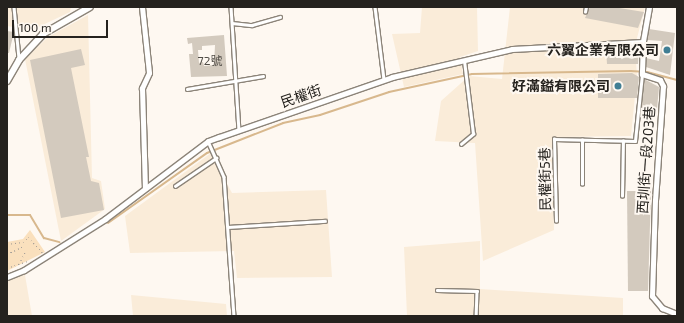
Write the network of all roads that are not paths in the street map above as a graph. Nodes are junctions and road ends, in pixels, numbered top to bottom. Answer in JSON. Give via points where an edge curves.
{"nodes":[{"id":1,"x":14,"y":7,"type":"edge"},
{"id":2,"x":90,"y":7,"type":"edge"},
{"id":3,"x":142,"y":7,"type":"edge"},
{"id":4,"x":231,"y":7,"type":"edge"},
{"id":5,"x":375,"y":7,"type":"edge"},
{"id":6,"x":586,"y":7,"type":"edge"},
{"id":7,"x":649,"y":7,"type":"edge"},
{"id":8,"x":585,"y":12,"type":"dead end"},
{"id":9,"x":280,"y":17,"type":"dead end"},
{"id":10,"x":231,"y":23,"type":"junction"},
{"id":11,"x":643,"y":42,"type":"junction"},
{"id":12,"x":19,"y":60,"type":"junction"},
{"id":13,"x":464,"y":61,"type":"junction"},
{"id":14,"x":642,"y":74,"type":"junction"},
{"id":15,"x":263,"y":76,"type":"dead end"},
{"id":16,"x":236,"y":78,"type":"junction"},
{"id":17,"x":384,"y":80,"type":"junction"},
{"id":18,"x":7,"y":81,"type":"edge"},
{"id":19,"x":187,"y":89,"type":"dead end"},
{"id":20,"x":239,"y":130,"type":"junction"},
{"id":21,"x":582,"y":140,"type":"junction"},
{"id":22,"x":208,"y":141,"type":"junction"},
{"id":23,"x":623,"y":141,"type":"junction"},
{"id":24,"x":461,"y":144,"type":"dead end"},
{"id":25,"x":216,"y":158,"type":"junction"},
{"id":26,"x":582,"y":184,"type":"dead end"},
{"id":27,"x":175,"y":186,"type":"dead end"},
{"id":28,"x":146,"y":188,"type":"junction"},
{"id":29,"x":622,"y":196,"type":"dead end"},
{"id":30,"x":325,"y":221,"type":"dead end"},
{"id":31,"x":556,"y":221,"type":"dead end"},
{"id":32,"x":229,"y":227,"type":"junction"},
{"id":33,"x":7,"y":277,"type":"edge"},
{"id":34,"x":437,"y":290,"type":"dead end"},
{"id":35,"x":677,"y":314,"type":"edge"},
{"id":36,"x":234,"y":316,"type":"edge"},
{"id":37,"x":476,"y":316,"type":"edge"}],
"edges":[{"from":1,"to":12,"type":"lane"},
{"from":2,"to":12,"type":"street","via":[[43,34]]},
{"from":3,"to":28,"type":"street","via":[[149,74],[142,88]]},
{"from":4,"to":10,"type":"lane"},
{"from":5,"to":17,"type":"lane"},
{"from":6,"to":8,"type":"lane"},
{"from":7,"to":11,"type":"street"},
{"from":9,"to":10,"type":"lane","via":[[252,25]]},
{"from":10,"to":16,"type":"lane"},
{"from":11,"to":13,"type":"street","name":"民權街","via":[[512,48]]},
{"from":11,"to":14,"type":"street"},
{"from":12,"to":18,"type":"street"},
{"from":13,"to":17,"type":"street","name":"民權街"},
{"from":13,"to":24,"type":"lane","via":[[473,114],[473,134]]},
{"from":14,"to":23,"type":"lane","via":[[635,141]]},
{"from":14,"to":35,"type":"street","name":"西圳街一段203巷","via":[[660,80],[663,86],[654,200],[652,296],[662,308]]},
{"from":15,"to":16,"type":"lane"},
{"from":16,"to":19,"type":"lane"},
{"from":16,"to":20,"type":"lane"},
{"from":17,"to":20,"type":"street","name":"民權街"},
{"from":20,"to":22,"type":"street","name":"民權街"},
{"from":21,"to":23,"type":"lane","name":"民權街5巷"},
{"from":21,"to":26,"type":"lane"},
{"from":21,"to":31,"type":"lane","name":"民權街5巷","via":[[554,139]]},
{"from":22,"to":25,"type":"lane"},
{"from":22,"to":28,"type":"street","name":"民權街"},
{"from":23,"to":29,"type":"lane"},
{"from":25,"to":27,"type":"lane"},
{"from":25,"to":32,"type":"lane","via":[[224,177]]},
{"from":28,"to":33,"type":"street","name":"民權街","via":[[105,219],[24,270]]},
{"from":30,"to":32,"type":"lane"},
{"from":32,"to":36,"type":"lane"},
{"from":34,"to":37,"type":"lane","via":[[477,291]]}]}
